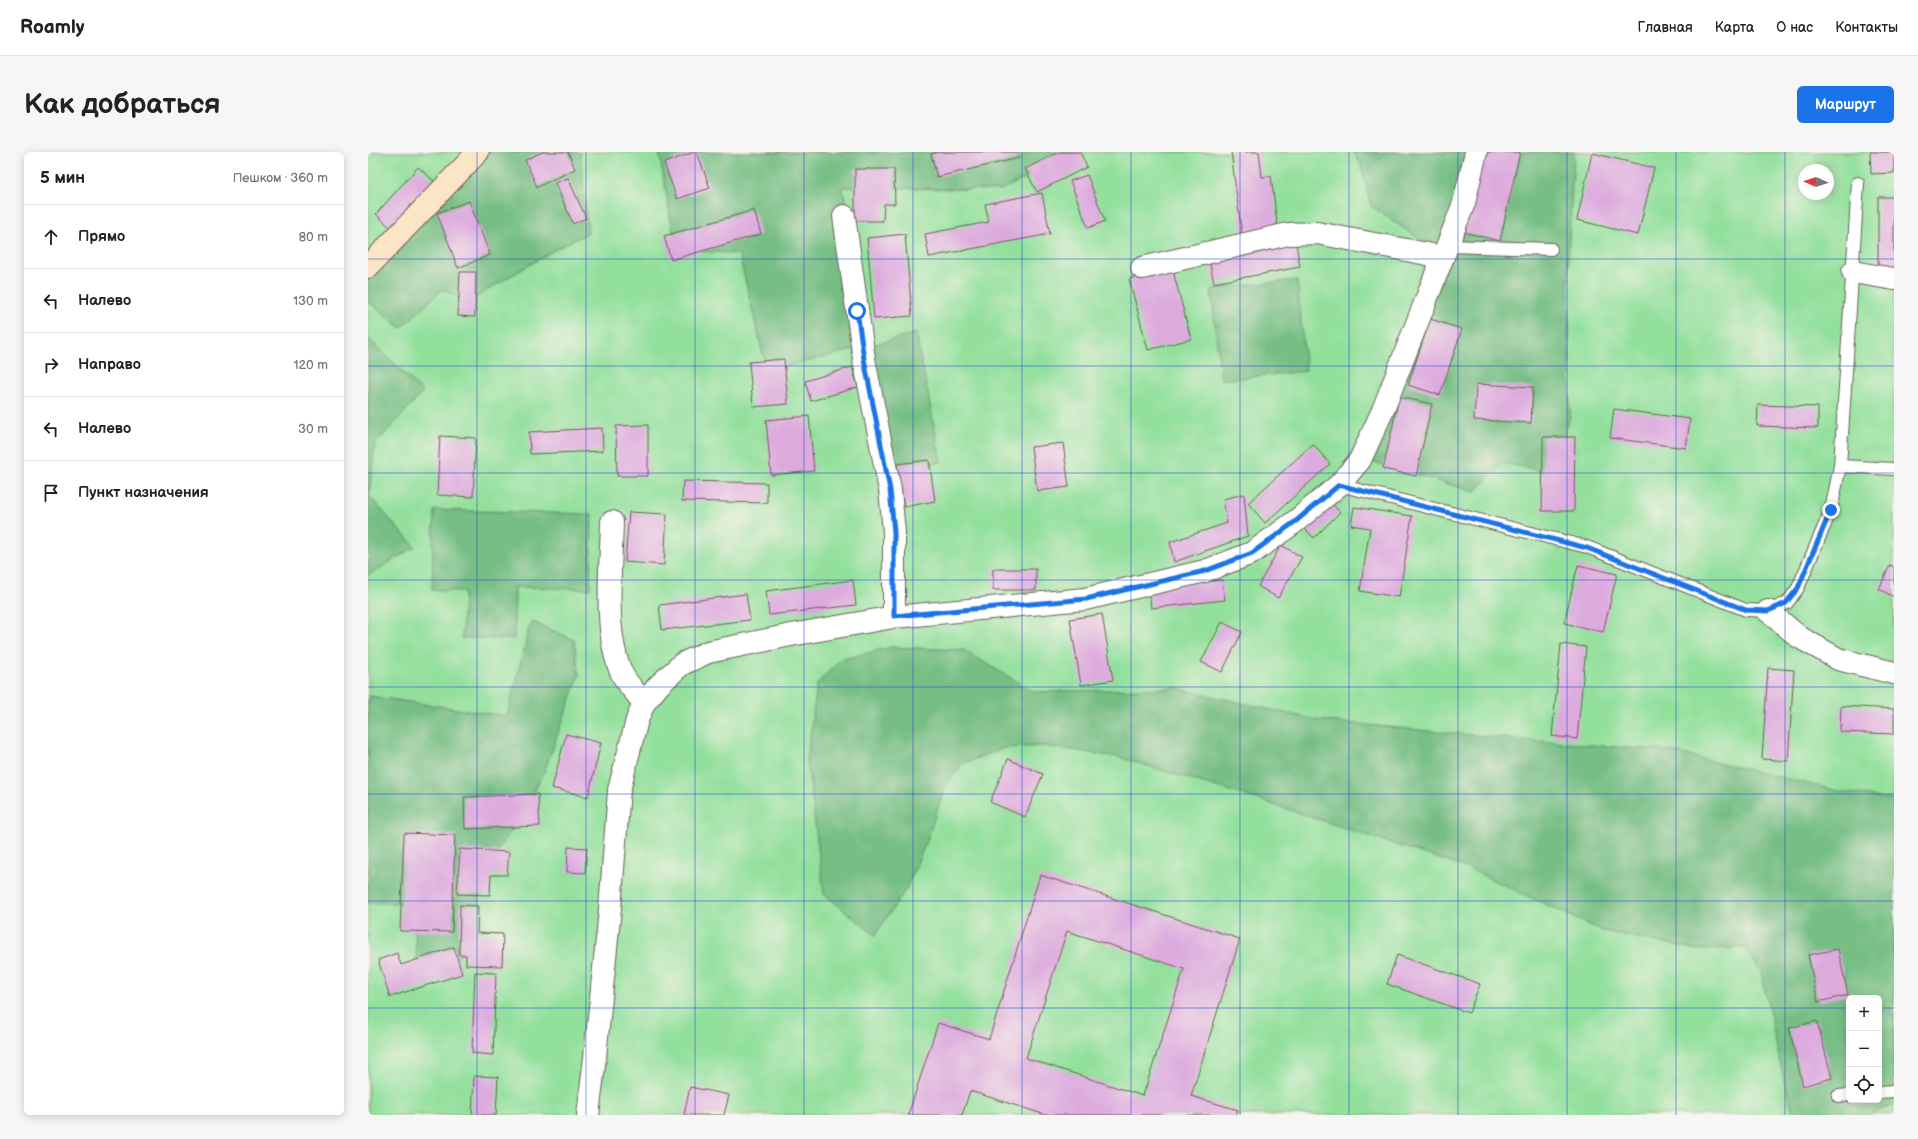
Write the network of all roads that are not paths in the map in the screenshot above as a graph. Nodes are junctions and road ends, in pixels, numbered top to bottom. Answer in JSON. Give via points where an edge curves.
{"nodes":[{"id":1,"x":478,"y":152,"type":"edge"},
{"id":2,"x":1476,"y":152,"type":"edge"},
{"id":3,"x":1858,"y":183,"type":"dead end"},
{"id":4,"x":844,"y":216,"type":"dead end"},
{"id":5,"x":1551,"y":249,"type":"dead end"},
{"id":6,"x":1445,"y":251,"type":"junction"},
{"id":7,"x":368,"y":267,"type":"edge"},
{"id":8,"x":1142,"y":268,"type":"dead end"},
{"id":9,"x":1853,"y":272,"type":"junction"},
{"id":10,"x":1894,"y":279,"type":"edge"},
{"id":11,"x":1840,"y":466,"type":"junction"},
{"id":12,"x":1894,"y":469,"type":"edge"},
{"id":13,"x":1339,"y":485,"type":"junction"},
{"id":14,"x":612,"y":522,"type":"dead end"},
{"id":15,"x":1768,"y":611,"type":"junction"},
{"id":16,"x":894,"y":616,"type":"junction"},
{"id":17,"x":1894,"y":673,"type":"edge"},
{"id":18,"x":644,"y":703,"type":"junction"},
{"id":19,"x":1894,"y":1091,"type":"edge"},
{"id":20,"x":1882,"y":1092,"type":"edge"},
{"id":21,"x":588,"y":1115,"type":"edge"}],
"edges":[{"from":1,"to":7,"type":"street"},
{"from":2,"to":6,"type":"street","via":[[1464,203]]},
{"from":3,"to":9,"type":"lane"},
{"from":4,"to":16,"type":"street","via":[[864,359],[890,490],[894,532]]},
{"from":5,"to":6,"type":"lane"},
{"from":6,"to":8,"type":"street","via":[[1303,233],[1288,234]]},
{"from":6,"to":13,"type":"street","via":[[1383,410],[1360,460]]},
{"from":9,"to":10,"type":"street"},
{"from":9,"to":11,"type":"lane"},
{"from":11,"to":12,"type":"lane"},
{"from":11,"to":15,"type":"lane","via":[[1831,510],[1798,588],[1786,603]]},
{"from":13,"to":15,"type":"lane","via":[[1587,548],[1746,610]]},
{"from":13,"to":16,"type":"street","via":[[1252,553],[1205,571],[1086,599]]},
{"from":14,"to":18,"type":"street","via":[[610,592],[614,647],[623,675]]},
{"from":15,"to":17,"type":"street","via":[[1799,637],[1838,659]]},
{"from":16,"to":18,"type":"street","via":[[708,652],[682,664],[659,684]]},
{"from":18,"to":21,"type":"street","via":[[631,738],[619,790],[609,917]]},
{"from":19,"to":20,"type":"lane"}]}
